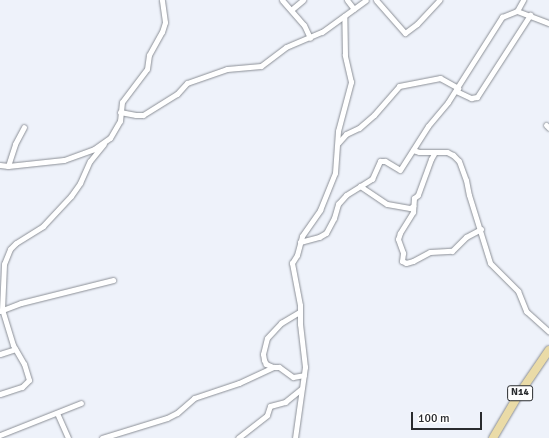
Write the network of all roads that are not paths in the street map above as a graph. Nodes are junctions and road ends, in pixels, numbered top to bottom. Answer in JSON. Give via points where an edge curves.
{"nodes":[{"id":1,"x":162,"y":0,"type":"edge"},
{"id":2,"x":282,"y":0,"type":"edge"},
{"id":3,"x":303,"y":0,"type":"edge"},
{"id":4,"x":347,"y":0,"type":"edge"},
{"id":5,"x":366,"y":0,"type":"edge"},
{"id":6,"x":376,"y":0,"type":"edge"},
{"id":7,"x":440,"y":0,"type":"edge"},
{"id":8,"x":522,"y":0,"type":"edge"},
{"id":9,"x":354,"y":8,"type":"junction"},
{"id":10,"x":291,"y":10,"type":"junction"},
{"id":11,"x":517,"y":11,"type":"junction"},
{"id":12,"x":344,"y":16,"type":"junction"},
{"id":13,"x":530,"y":16,"type":"junction"},
{"id":14,"x":549,"y":23,"type":"edge"},
{"id":15,"x":310,"y":38,"type":"junction"},
{"id":16,"x":457,"y":89,"type":"junction"},
{"id":17,"x":120,"y":112,"type":"junction"},
{"id":18,"x":24,"y":127,"type":"dead end"},
{"id":19,"x":338,"y":143,"type":"junction"},
{"id":20,"x":104,"y":144,"type":"junction"},
{"id":21,"x":413,"y":150,"type":"junction"},
{"id":22,"x":435,"y":152,"type":"junction"},
{"id":23,"x":0,"y":165,"type":"edge"},
{"id":24,"x":8,"y":166,"type":"junction"},
{"id":25,"x":360,"y":186,"type":"junction"},
{"id":26,"x":413,"y":206,"type":"junction"},
{"id":27,"x":481,"y":230,"type":"junction"},
{"id":28,"x":300,"y":242,"type":"junction"},
{"id":29,"x":2,"y":271,"type":"edge"},
{"id":30,"x":113,"y":280,"type":"dead end"},
{"id":31,"x":1,"y":311,"type":"edge"},
{"id":32,"x":299,"y":312,"type":"junction"},
{"id":33,"x":549,"y":332,"type":"edge"},
{"id":34,"x":15,"y":349,"type":"junction"},
{"id":35,"x":549,"y":350,"type":"edge"},
{"id":36,"x":0,"y":354,"type":"edge"},
{"id":37,"x":273,"y":367,"type":"junction"},
{"id":38,"x":304,"y":375,"type":"junction"},
{"id":39,"x":301,"y":389,"type":"junction"},
{"id":40,"x":0,"y":394,"type":"edge"},
{"id":41,"x":81,"y":403,"type":"dead end"},
{"id":42,"x":57,"y":413,"type":"junction"},
{"id":43,"x":0,"y":435,"type":"edge"},
{"id":44,"x":68,"y":438,"type":"edge"},
{"id":45,"x":102,"y":438,"type":"edge"},
{"id":46,"x":238,"y":438,"type":"edge"},
{"id":47,"x":295,"y":438,"type":"edge"},
{"id":48,"x":493,"y":438,"type":"edge"}],
"edges":[{"from":1,"to":17,"type":"street","via":[[165,22],[162,32],[148,55],[146,69],[122,102]]},
{"from":2,"to":10,"type":"street"},
{"from":3,"to":10,"type":"street"},
{"from":4,"to":9,"type":"street"},
{"from":5,"to":9,"type":"street"},
{"from":6,"to":7,"type":"street","via":[[405,33]]},
{"from":8,"to":11,"type":"street"},
{"from":9,"to":12,"type":"street"},
{"from":10,"to":15,"type":"street","via":[[304,25]]},
{"from":11,"to":13,"type":"street"},
{"from":11,"to":16,"type":"street","via":[[502,17]]},
{"from":12,"to":15,"type":"street"},
{"from":12,"to":19,"type":"street","via":[[345,55],[351,82],[340,118]]},
{"from":13,"to":14,"type":"street"},
{"from":13,"to":16,"type":"street","via":[[477,97],[471,98]]},
{"from":15,"to":17,"type":"street","via":[[286,47],[261,66],[227,69],[187,83],[177,94],[143,115]]},
{"from":16,"to":19,"type":"street","via":[[440,78],[399,86],[374,115],[346,134]]},
{"from":16,"to":21,"type":"street"},
{"from":17,"to":20,"type":"street","via":[[116,131]]},
{"from":18,"to":24,"type":"street"},
{"from":19,"to":28,"type":"street","via":[[335,173],[320,210]]},
{"from":20,"to":24,"type":"street","via":[[64,160]]},
{"from":20,"to":29,"type":"street","via":[[90,161],[71,196],[43,226],[10,249]]},
{"from":21,"to":22,"type":"street"},
{"from":21,"to":25,"type":"street","via":[[400,170],[385,161],[380,161],[372,179]]},
{"from":22,"to":26,"type":"street","via":[[430,159],[418,195],[414,198]]},
{"from":22,"to":27,"type":"street","via":[[446,152],[459,161]]},
{"from":23,"to":24,"type":"street"},
{"from":25,"to":26,"type":"street","via":[[387,204],[410,208]]},
{"from":25,"to":28,"type":"street","via":[[338,204],[326,233]]},
{"from":26,"to":27,"type":"street","via":[[413,212],[405,222],[398,239],[402,249],[402,261],[406,263],[430,252],[452,251],[466,236]]},
{"from":27,"to":33,"type":"street","via":[[490,263],[518,291],[526,312]]},
{"from":28,"to":32,"type":"street","via":[[292,263]]},
{"from":29,"to":31,"type":"street"},
{"from":30,"to":31,"type":"street","via":[[29,301]]},
{"from":31,"to":34,"type":"street"},
{"from":32,"to":37,"type":"street","via":[[281,323],[267,338],[264,360]]},
{"from":32,"to":38,"type":"street"},
{"from":34,"to":36,"type":"street"},
{"from":34,"to":40,"type":"street","via":[[24,364],[29,380],[22,387]]},
{"from":35,"to":48,"type":"main road","number":"N14"},
{"from":37,"to":38,"type":"street","via":[[280,367],[293,377]]},
{"from":37,"to":45,"type":"street","via":[[244,381],[194,398],[167,418]]},
{"from":38,"to":39,"type":"street"},
{"from":39,"to":46,"type":"street","via":[[285,402],[270,406],[267,415]]},
{"from":39,"to":47,"type":"street"},
{"from":41,"to":42,"type":"street"},
{"from":42,"to":43,"type":"street"},
{"from":42,"to":44,"type":"street"}]}
